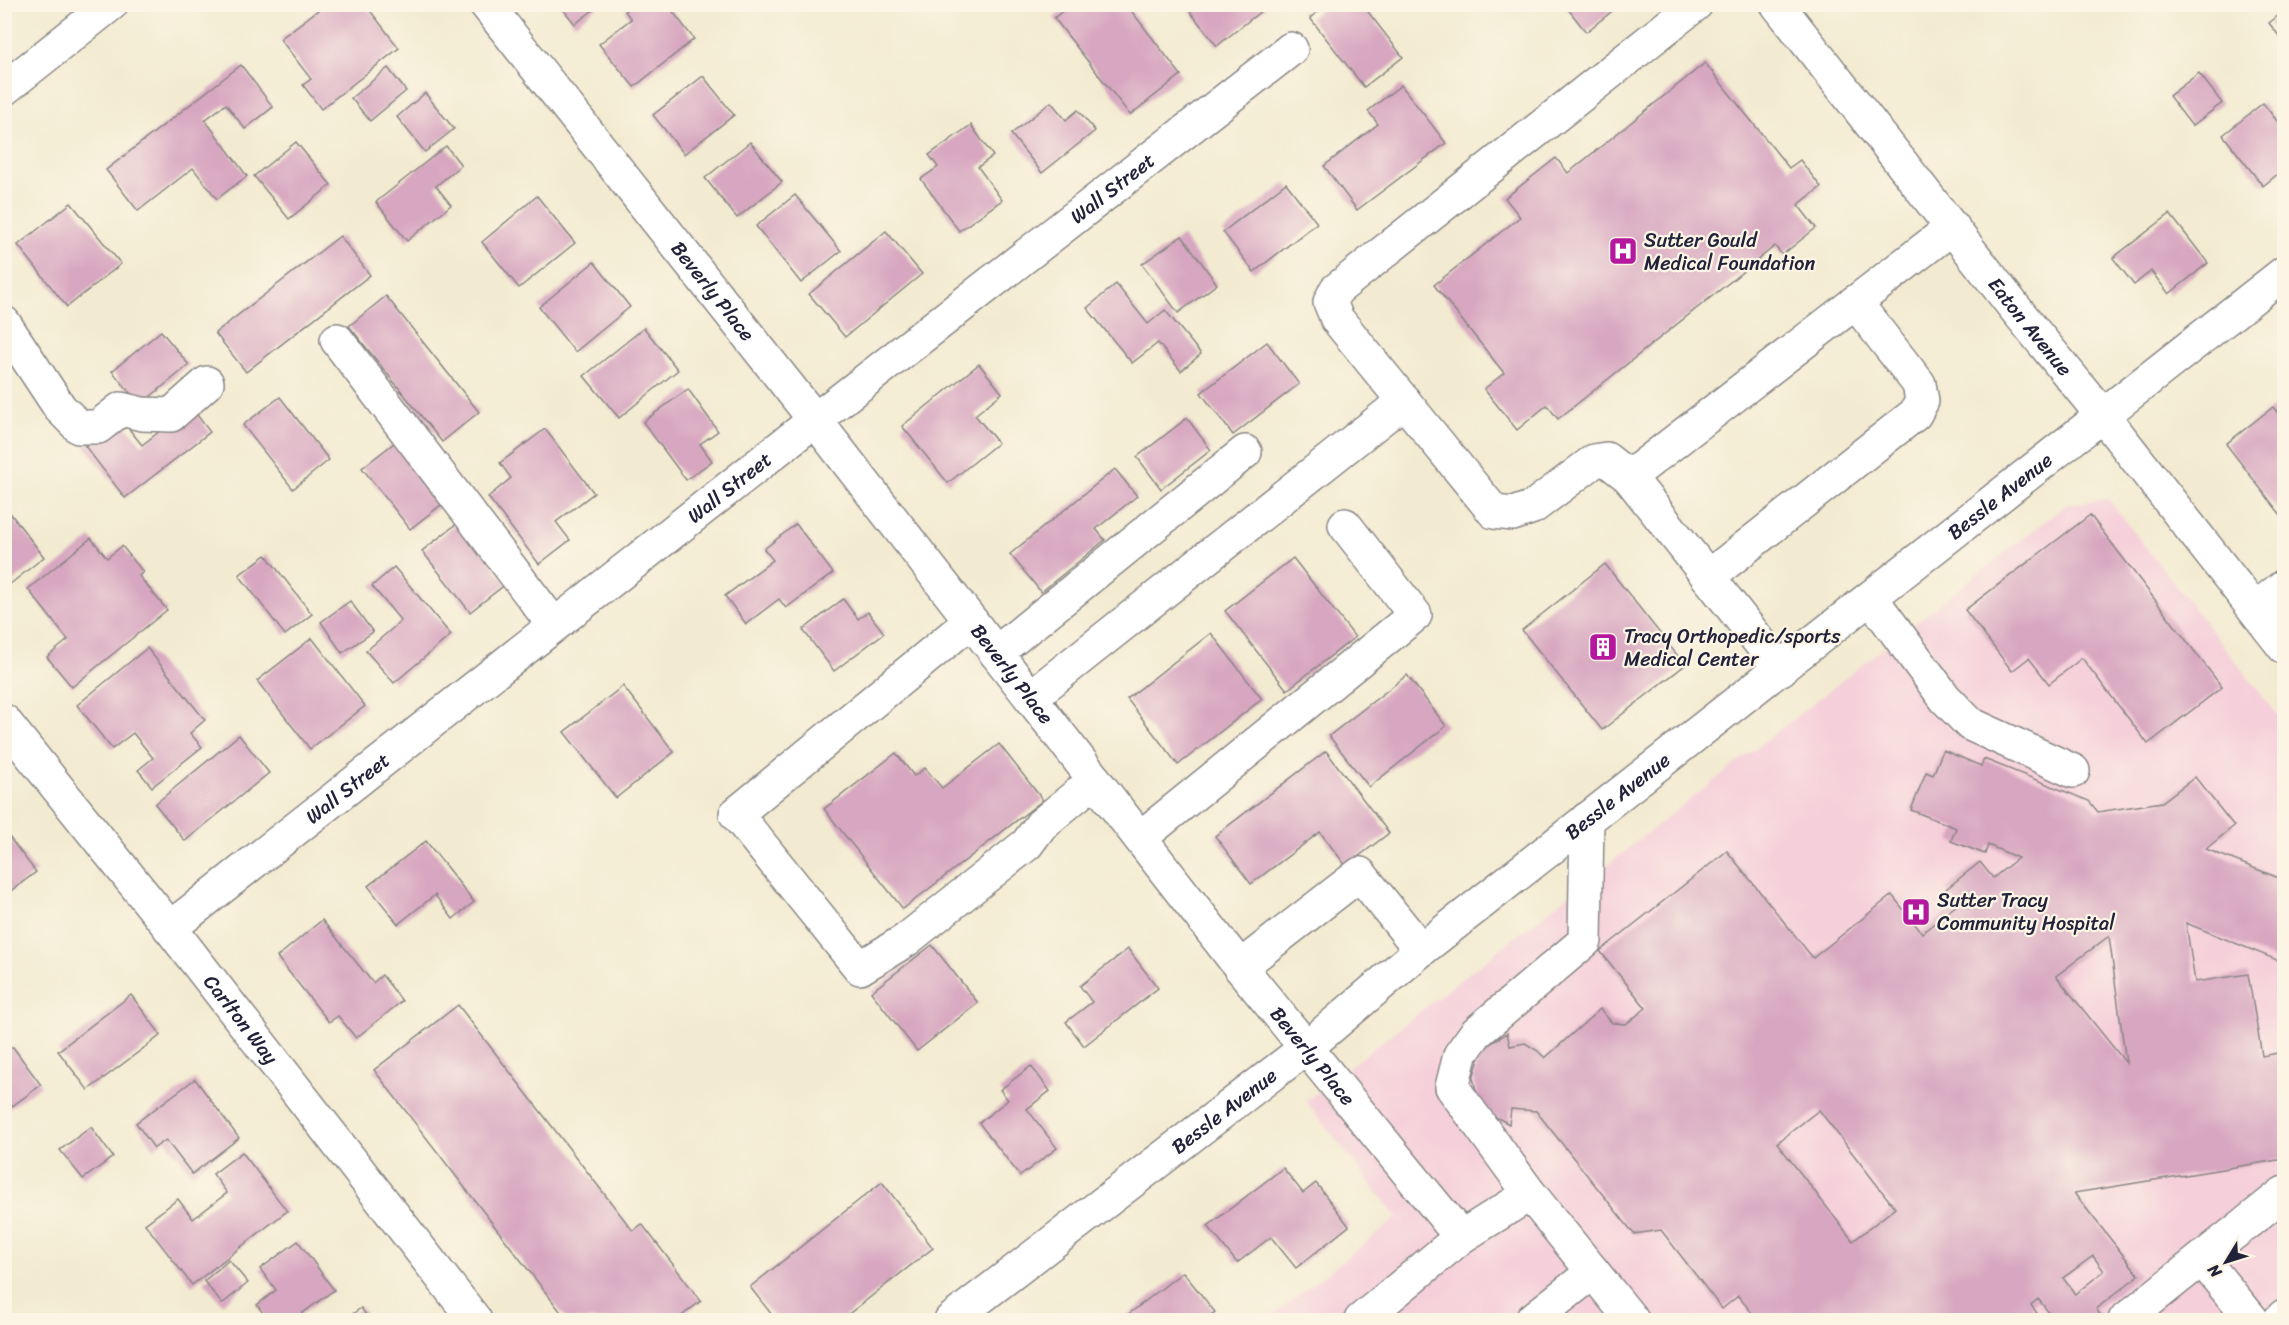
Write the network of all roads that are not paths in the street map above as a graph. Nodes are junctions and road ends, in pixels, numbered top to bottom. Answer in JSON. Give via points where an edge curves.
{"nodes":[{"id":1,"x":111,"y":4,"type":"edge"},
{"id":2,"x":486,"y":4,"type":"edge"},
{"id":3,"x":1696,"y":4,"type":"edge"},
{"id":4,"x":1777,"y":4,"type":"edge"},
{"id":5,"x":1291,"y":49,"type":"dead end"},
{"id":6,"x":4,"y":89,"type":"edge"},
{"id":7,"x":1953,"y":227,"type":"junction"},
{"id":8,"x":2284,"y":273,"type":"edge"},
{"id":9,"x":1854,"y":302,"type":"junction"},
{"id":10,"x":4,"y":323,"type":"edge"},
{"id":11,"x":337,"y":340,"type":"dead end"},
{"id":12,"x":207,"y":383,"type":"dead end"},
{"id":13,"x":1404,"y":401,"type":"junction"},
{"id":14,"x":2103,"y":416,"type":"junction"},
{"id":15,"x":814,"y":420,"type":"junction"},
{"id":16,"x":1245,"y":452,"type":"dead end"},
{"id":17,"x":1629,"y":477,"type":"junction"},
{"id":18,"x":1345,"y":525,"type":"dead end"},
{"id":19,"x":1708,"y":577,"type":"junction"},
{"id":20,"x":2284,"y":586,"type":"edge"},
{"id":21,"x":1871,"y":598,"type":"junction"},
{"id":22,"x":2255,"y":609,"type":"junction"},
{"id":23,"x":971,"y":621,"type":"junction"},
{"id":24,"x":554,"y":625,"type":"junction"},
{"id":25,"x":2284,"y":647,"type":"edge"},
{"id":26,"x":996,"y":653,"type":"junction"},
{"id":27,"x":1781,"y":669,"type":"junction"},
{"id":28,"x":1030,"y":697,"type":"junction"},
{"id":29,"x":4,"y":720,"type":"edge"},
{"id":30,"x":2073,"y":771,"type":"dead end"},
{"id":31,"x":1095,"y":780,"type":"junction"},
{"id":32,"x":1587,"y":819,"type":"junction"},
{"id":33,"x":1140,"y":838,"type":"junction"},
{"id":34,"x":170,"y":928,"type":"junction"},
{"id":35,"x":1422,"y":950,"type":"junction"},
{"id":36,"x":1240,"y":967,"type":"junction"},
{"id":37,"x":1306,"y":1048,"type":"junction"},
{"id":38,"x":2284,"y":1193,"type":"edge"},
{"id":39,"x":1530,"y":1194,"type":"junction"},
{"id":40,"x":1461,"y":1237,"type":"junction"},
{"id":41,"x":2202,"y":1259,"type":"junction"},
{"id":42,"x":1593,"y":1272,"type":"junction"},
{"id":43,"x":2284,"y":1316,"type":"edge"},
{"id":44,"x":475,"y":1320,"type":"edge"},
{"id":45,"x":951,"y":1320,"type":"edge"},
{"id":46,"x":1360,"y":1320,"type":"edge"},
{"id":47,"x":1532,"y":1320,"type":"edge"},
{"id":48,"x":1632,"y":1320,"type":"edge"},
{"id":49,"x":2125,"y":1320,"type":"edge"},
{"id":50,"x":2252,"y":1320,"type":"edge"},
{"id":51,"x":2280,"y":1320,"type":"edge"}],
"edges":[{"from":1,"to":6,"type":"street"},
{"from":2,"to":15,"type":"street","name":"Beverly Place"},
{"from":3,"to":13,"type":"street","via":[[1336,290],[1330,302],[1337,319]]},
{"from":4,"to":7,"type":"street","name":"Eaton Avenue"},
{"from":5,"to":15,"type":"street","name":"Wall Street"},
{"from":7,"to":9,"type":"street"},
{"from":7,"to":14,"type":"street","name":"Eaton Avenue"},
{"from":8,"to":14,"type":"street","name":"Bessle Avenue"},
{"from":9,"to":17,"type":"street"},
{"from":9,"to":19,"type":"street","via":[[1919,384],[1922,401],[1915,414]]},
{"from":10,"to":12,"type":"street","via":[[60,408],[79,427],[98,427],[121,409],[171,415]]},
{"from":11,"to":24,"type":"street"},
{"from":13,"to":17,"type":"street","via":[[1494,512],[1513,514],[1533,507],[1594,461],[1606,459]]},
{"from":13,"to":28,"type":"street"},
{"from":14,"to":21,"type":"street","name":"Bessle Avenue"},
{"from":14,"to":22,"type":"street","name":"Eaton Avenue"},
{"from":15,"to":23,"type":"street","name":"Beverly Place"},
{"from":15,"to":24,"type":"street","name":"Wall Street"},
{"from":16,"to":26,"type":"street"},
{"from":17,"to":19,"type":"street"},
{"from":18,"to":33,"type":"street","via":[[1416,615]]},
{"from":19,"to":27,"type":"street"},
{"from":20,"to":22,"type":"street"},
{"from":21,"to":27,"type":"street","name":"Bessle Avenue"},
{"from":21,"to":30,"type":"street","via":[[1945,698],[1970,724]]},
{"from":22,"to":25,"type":"street","name":"Eaton Avenue"},
{"from":23,"to":26,"type":"street","name":"Beverly Place"},
{"from":23,"to":31,"type":"street","via":[[736,813],[860,968],[906,940],[1027,843],[1041,825]]},
{"from":24,"to":34,"type":"street","name":"Wall Street"},
{"from":26,"to":28,"type":"street","name":"Beverly Place"},
{"from":27,"to":32,"type":"street","name":"Bessle Avenue"},
{"from":28,"to":31,"type":"street","name":"Beverly Place"},
{"from":29,"to":34,"type":"street","name":"Carlton Way"},
{"from":31,"to":33,"type":"street","name":"Beverly Place"},
{"from":32,"to":35,"type":"street","name":"Bessle Avenue"},
{"from":32,"to":39,"type":"street","via":[[1585,941],[1476,1033],[1460,1055],[1452,1087]]},
{"from":33,"to":36,"type":"street","name":"Beverly Place"},
{"from":34,"to":44,"type":"street","name":"Carlton Way"},
{"from":35,"to":36,"type":"street","via":[[1360,874]]},
{"from":35,"to":37,"type":"street","name":"Bessle Avenue"},
{"from":36,"to":37,"type":"street","name":"Beverly Place"},
{"from":37,"to":40,"type":"street","name":"Beverly Place"},
{"from":37,"to":45,"type":"street","name":"Bessle Avenue"},
{"from":38,"to":41,"type":"street"},
{"from":39,"to":40,"type":"street"},
{"from":39,"to":42,"type":"street"},
{"from":40,"to":46,"type":"street"},
{"from":41,"to":49,"type":"street"},
{"from":41,"to":50,"type":"street"},
{"from":42,"to":47,"type":"street"},
{"from":42,"to":48,"type":"street"},
{"from":43,"to":51,"type":"street"}]}
